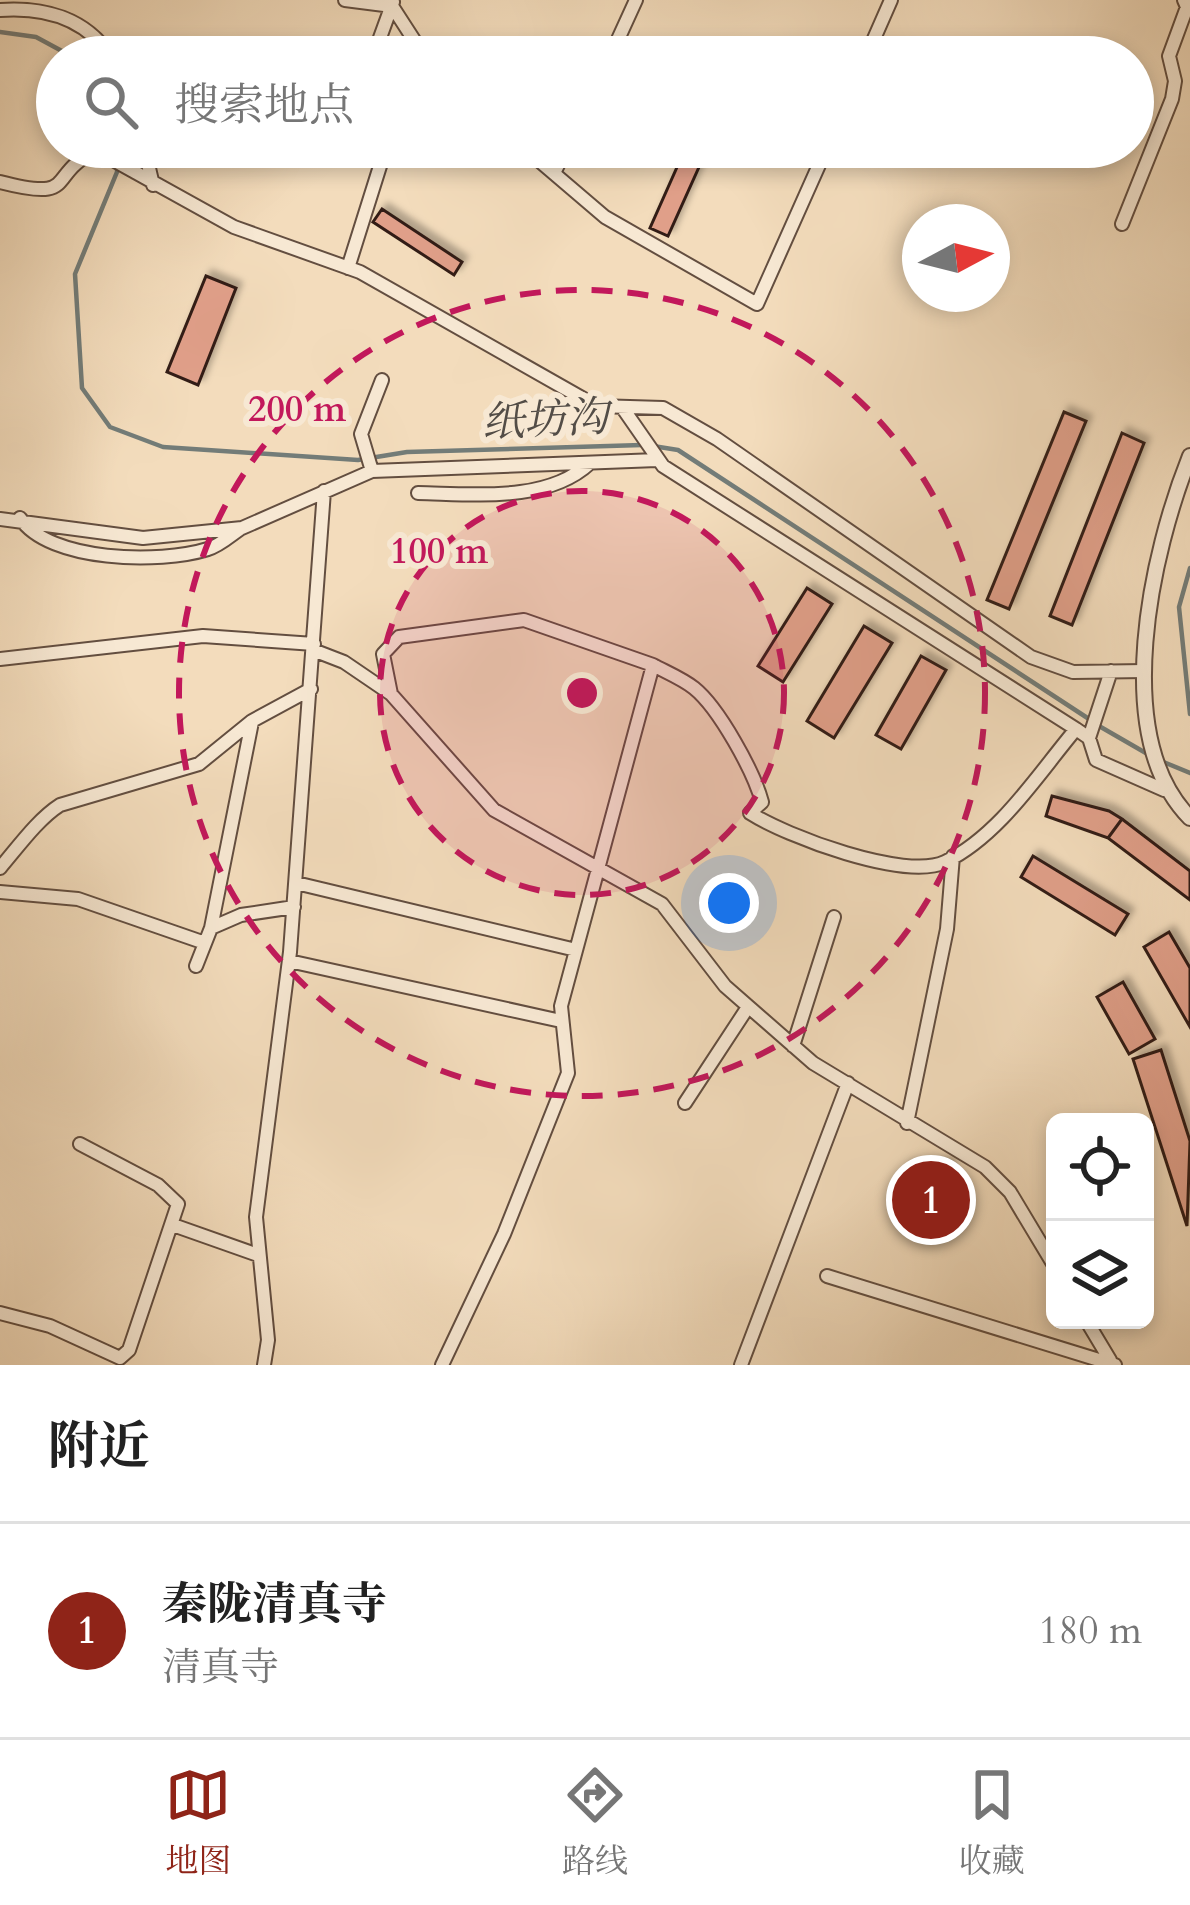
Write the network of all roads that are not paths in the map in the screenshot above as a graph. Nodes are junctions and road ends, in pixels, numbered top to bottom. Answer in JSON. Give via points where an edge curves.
{"nodes":[{"id":1,"x":345,"y":0,"type":"edge"},
{"id":2,"x":636,"y":0,"type":"edge"},
{"id":3,"x":891,"y":0,"type":"edge"},
{"id":4,"x":1184,"y":0,"type":"edge"},
{"id":5,"x":393,"y":3,"type":"edge"},
{"id":6,"x":0,"y":10,"type":"edge"},
{"id":7,"x":89,"y":36,"type":"edge"},
{"id":8,"x":381,"y":36,"type":"edge"},
{"id":9,"x":413,"y":36,"type":"edge"},
{"id":10,"x":620,"y":36,"type":"edge"},
{"id":11,"x":875,"y":36,"type":"edge"},
{"id":12,"x":1154,"y":144,"type":"edge"},
{"id":13,"x":77,"y":168,"type":"edge"},
{"id":14,"x":124,"y":168,"type":"edge"},
{"id":15,"x":149,"y":168,"type":"edge"},
{"id":16,"x":379,"y":168,"type":"edge"},
{"id":17,"x":548,"y":168,"type":"edge"},
{"id":18,"x":556,"y":168,"type":"edge"},
{"id":19,"x":817,"y":168,"type":"edge"},
{"id":20,"x":1144,"y":168,"type":"edge"},
{"id":21,"x":554,"y":173,"type":"junction"},
{"id":22,"x":0,"y":182,"type":"edge"},
{"id":23,"x":153,"y":185,"type":"junction"},
{"id":24,"x":1121,"y":224,"type":"dead end"},
{"id":25,"x":348,"y":268,"type":"junction"},
{"id":26,"x":382,"y":380,"type":"dead end"},
{"id":27,"x":622,"y":407,"type":"junction"},
{"id":28,"x":654,"y":456,"type":"junction"},
{"id":29,"x":1190,"y":456,"type":"edge"},
{"id":30,"x":369,"y":461,"type":"junction"},
{"id":31,"x":591,"y":463,"type":"junction"},
{"id":32,"x":324,"y":491,"type":"junction"},
{"id":33,"x":418,"y":493,"type":"dead end"},
{"id":34,"x":20,"y":518,"type":"junction"},
{"id":35,"x":0,"y":519,"type":"edge"},
{"id":36,"x":242,"y":528,"type":"junction"},
{"id":37,"x":313,"y":647,"type":"junction"},
{"id":38,"x":0,"y":659,"type":"edge"},
{"id":39,"x":653,"y":665,"type":"junction"},
{"id":40,"x":1111,"y":671,"type":"junction"},
{"id":41,"x":1145,"y":671,"type":"junction"},
{"id":42,"x":311,"y":689,"type":"junction"},
{"id":43,"x":391,"y":694,"type":"junction"},
{"id":44,"x":252,"y":721,"type":"junction"},
{"id":45,"x":1076,"y":729,"type":"junction"},
{"id":46,"x":1090,"y":733,"type":"junction"},
{"id":47,"x":1163,"y":783,"type":"junction"},
{"id":48,"x":1190,"y":818,"type":"edge"},
{"id":49,"x":953,"y":856,"type":"junction"},
{"id":50,"x":0,"y":868,"type":"edge"},
{"id":51,"x":598,"y":872,"type":"junction"},
{"id":52,"x":296,"y":883,"type":"junction"},
{"id":53,"x":0,"y":892,"type":"edge"},
{"id":54,"x":294,"y":907,"type":"junction"},
{"id":55,"x":834,"y":916,"type":"dead end"},
{"id":56,"x":211,"y":928,"type":"junction"},
{"id":57,"x":206,"y":943,"type":"junction"},
{"id":58,"x":576,"y":950,"type":"junction"},
{"id":59,"x":289,"y":961,"type":"junction"},
{"id":60,"x":196,"y":966,"type":"dead end"},
{"id":61,"x":748,"y":1007,"type":"junction"},
{"id":62,"x":561,"y":1021,"type":"junction"},
{"id":63,"x":793,"y":1046,"type":"junction"},
{"id":64,"x":848,"y":1083,"type":"junction"},
{"id":65,"x":686,"y":1103,"type":"dead end"},
{"id":66,"x":907,"y":1123,"type":"junction"},
{"id":67,"x":80,"y":1144,"type":"dead end"},
{"id":68,"x":173,"y":1225,"type":"junction"},
{"id":69,"x":1046,"y":1252,"type":"edge"},
{"id":70,"x":258,"y":1255,"type":"junction"},
{"id":71,"x":827,"y":1276,"type":"dead end"},
{"id":72,"x":0,"y":1313,"type":"edge"},
{"id":73,"x":1092,"y":1329,"type":"edge"},
{"id":74,"x":1113,"y":1363,"type":"edge"},
{"id":75,"x":264,"y":1365,"type":"edge"},
{"id":76,"x":442,"y":1365,"type":"edge"},
{"id":77,"x":741,"y":1365,"type":"edge"}],
"edges":[{"from":1,"to":5,"type":"street"},
{"from":2,"to":10,"type":"street"},
{"from":3,"to":11,"type":"street"},
{"from":4,"to":12,"type":"street","via":[[1169,56],[1172,100]]},
{"from":5,"to":8,"type":"street"},
{"from":5,"to":9,"type":"street"},
{"from":6,"to":7,"type":"street","via":[[55,13]]},
{"from":13,"to":22,"type":"street","via":[[47,192]]},
{"from":14,"to":23,"type":"street"},
{"from":15,"to":23,"type":"street"},
{"from":16,"to":25,"type":"street"},
{"from":17,"to":21,"type":"street"},
{"from":18,"to":21,"type":"street"},
{"from":19,"to":21,"type":"street","via":[[757,304],[605,218]]},
{"from":20,"to":24,"type":"street"},
{"from":23,"to":25,"type":"street","via":[[234,227]]},
{"from":25,"to":27,"type":"street","via":[[596,406]]},
{"from":26,"to":30,"type":"street","via":[[361,434]]},
{"from":27,"to":28,"type":"street"},
{"from":27,"to":40,"type":"street","via":[[663,408],[717,439],[1030,657],[1072,672]]},
{"from":28,"to":31,"type":"street"},
{"from":28,"to":45,"type":"street"},
{"from":29,"to":41,"type":"street","via":[[1161,539],[1142,630]]},
{"from":30,"to":31,"type":"street"},
{"from":30,"to":32,"type":"street"},
{"from":31,"to":33,"type":"street","via":[[578,475],[522,490]]},
{"from":32,"to":36,"type":"street"},
{"from":32,"to":37,"type":"street"},
{"from":34,"to":35,"type":"street"},
{"from":34,"to":36,"type":"street","via":[[142,538]]},
{"from":34,"to":36,"type":"street","via":[[37,537],[99,556],[210,549]]},
{"from":37,"to":38,"type":"street","via":[[203,636]]},
{"from":37,"to":42,"type":"street"},
{"from":37,"to":43,"type":"street"},
{"from":39,"to":43,"type":"street","via":[[524,620],[399,637],[383,654]]},
{"from":39,"to":49,"type":"street","via":[[696,689],[756,780],[762,802],[750,813],[763,822],[868,861],[942,864]]},
{"from":39,"to":51,"type":"street"},
{"from":40,"to":41,"type":"street"},
{"from":40,"to":46,"type":"street"},
{"from":41,"to":47,"type":"street"},
{"from":42,"to":44,"type":"street"},
{"from":42,"to":52,"type":"street"},
{"from":43,"to":51,"type":"street","via":[[494,810]]},
{"from":44,"to":50,"type":"street","via":[[199,764],[61,805]]},
{"from":44,"to":56,"type":"street"},
{"from":45,"to":46,"type":"street"},
{"from":45,"to":49,"type":"street","via":[[994,826]]},
{"from":46,"to":47,"type":"street","via":[[1096,760]]},
{"from":47,"to":48,"type":"street"},
{"from":49,"to":66,"type":"street","via":[[947,928]]},
{"from":51,"to":58,"type":"street"},
{"from":51,"to":61,"type":"street","via":[[662,904]]},
{"from":52,"to":54,"type":"street"},
{"from":52,"to":58,"type":"street"},
{"from":53,"to":57,"type":"street","via":[[78,898]]},
{"from":54,"to":56,"type":"street"},
{"from":54,"to":59,"type":"street"},
{"from":55,"to":63,"type":"street"},
{"from":56,"to":57,"type":"street"},
{"from":57,"to":60,"type":"street"},
{"from":58,"to":62,"type":"street"},
{"from":59,"to":62,"type":"street"},
{"from":59,"to":70,"type":"street"},
{"from":61,"to":63,"type":"street"},
{"from":61,"to":65,"type":"street"},
{"from":62,"to":76,"type":"street","via":[[568,1073]]},
{"from":63,"to":64,"type":"street"},
{"from":64,"to":66,"type":"street"},
{"from":64,"to":77,"type":"street"},
{"from":66,"to":69,"type":"street","via":[[985,1167]]},
{"from":67,"to":68,"type":"street","via":[[173,1194]]},
{"from":68,"to":70,"type":"street"},
{"from":68,"to":72,"type":"street","via":[[120,1358]]},
{"from":70,"to":75,"type":"street"},
{"from":71,"to":74,"type":"street"},
{"from":73,"to":74,"type":"street"}]}
